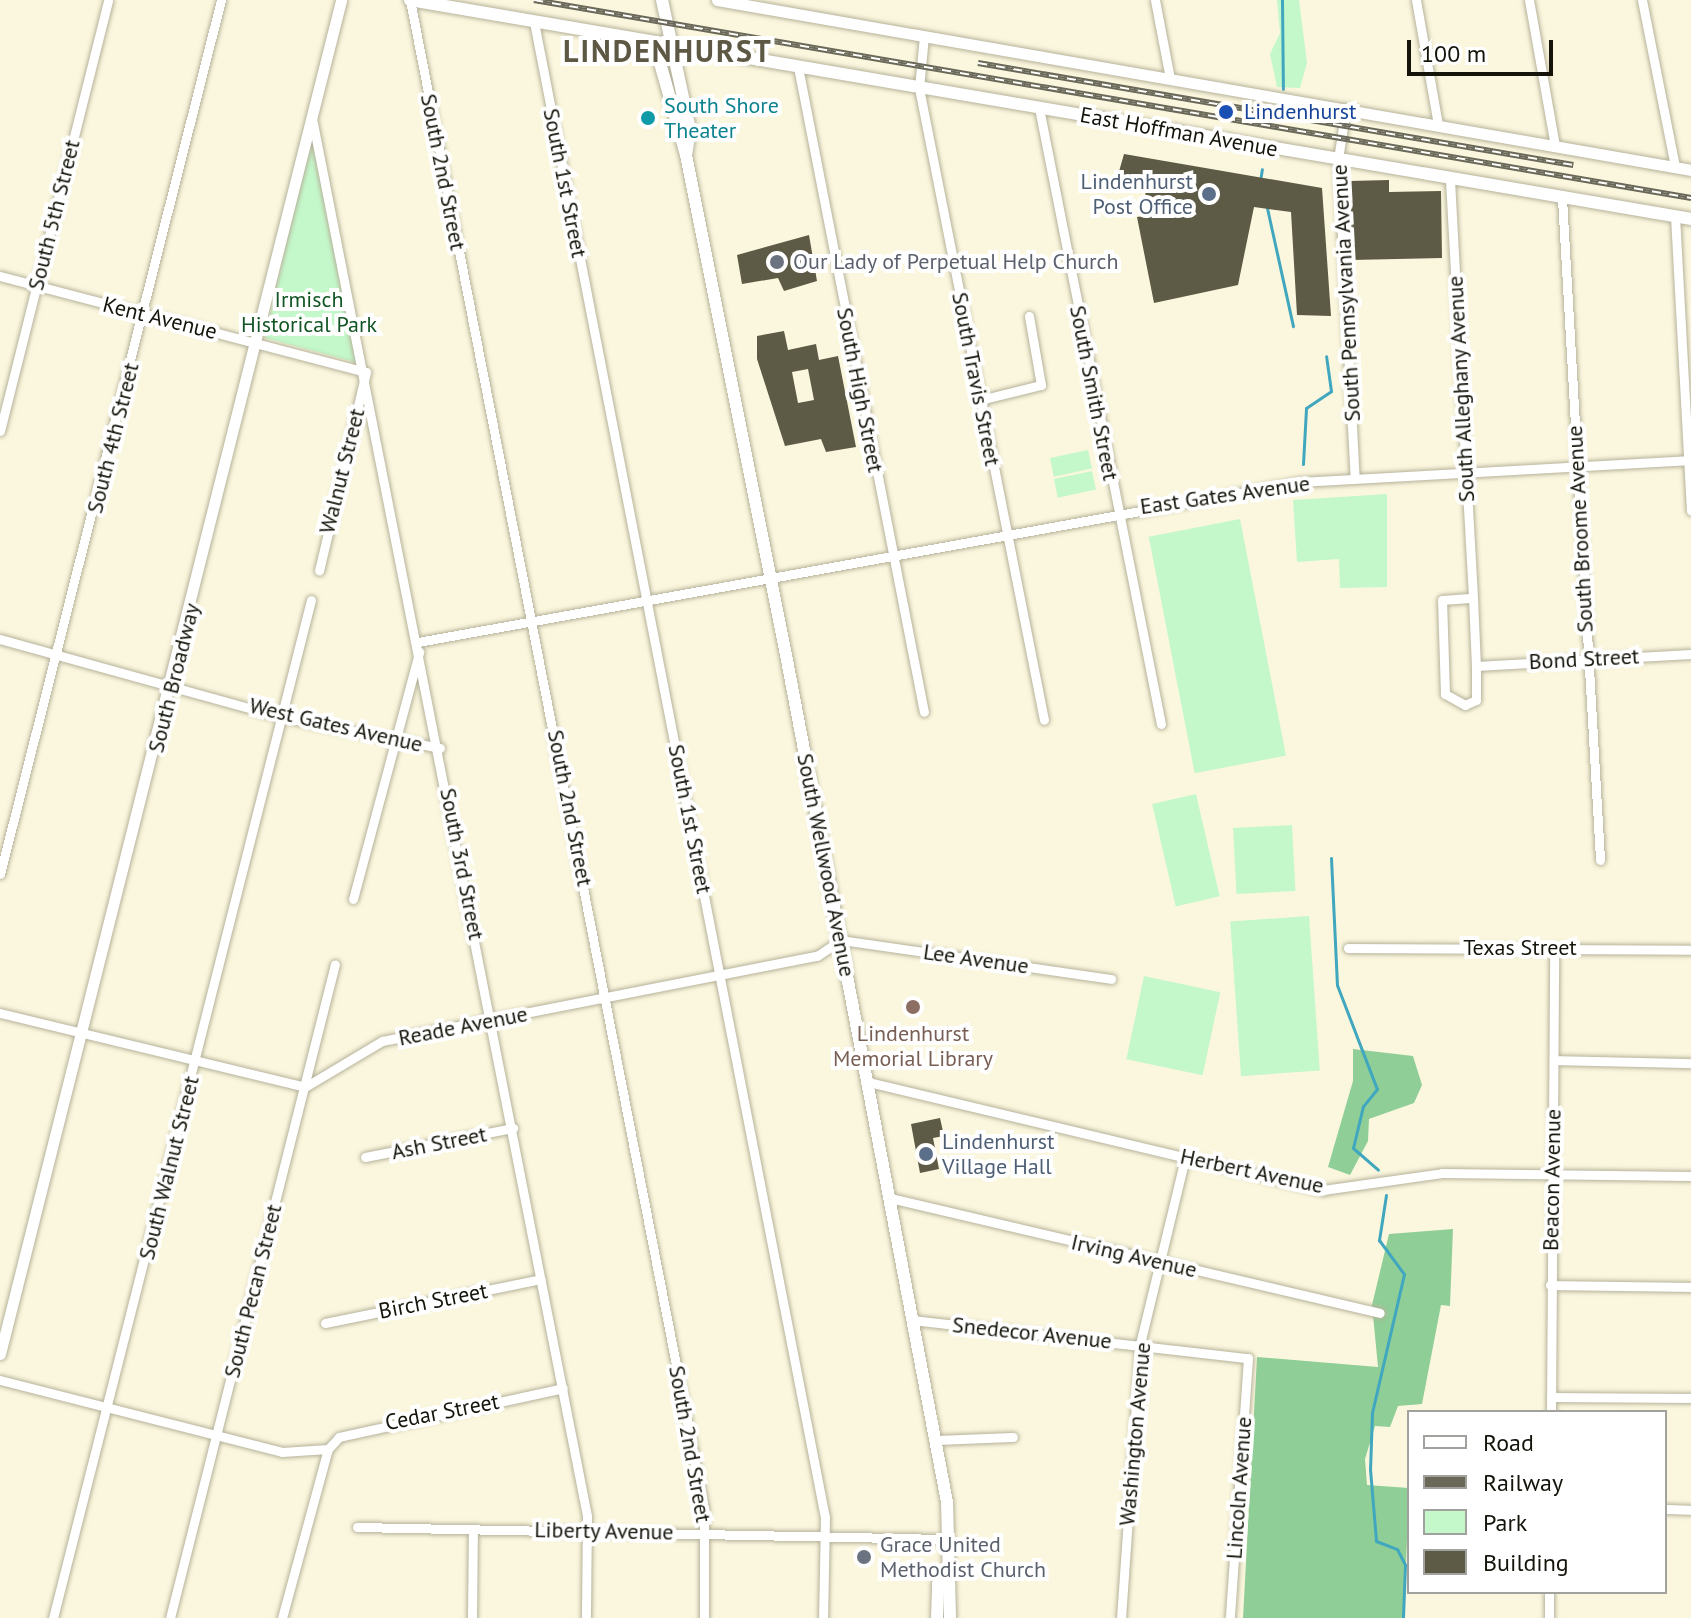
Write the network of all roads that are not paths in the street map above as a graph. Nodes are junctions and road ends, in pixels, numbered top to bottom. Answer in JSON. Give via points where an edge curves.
{"nodes":[{"id":1,"x":108,"y":0,"type":"edge"},
{"id":2,"x":221,"y":0,"type":"edge"},
{"id":3,"x":341,"y":0,"type":"edge"},
{"id":4,"x":410,"y":0,"type":"edge"},
{"id":5,"x":662,"y":0,"type":"edge"},
{"id":6,"x":717,"y":0,"type":"edge"},
{"id":7,"x":1155,"y":0,"type":"edge"},
{"id":8,"x":1416,"y":0,"type":"edge"},
{"id":9,"x":1529,"y":0,"type":"edge"},
{"id":10,"x":1642,"y":0,"type":"edge"},
{"id":11,"x":534,"y":22,"type":"junction"},
{"id":12,"x":924,"y":36,"type":"junction"},
{"id":13,"x":667,"y":46,"type":"junction"},
{"id":14,"x":798,"y":67,"type":"junction"},
{"id":15,"x":1170,"y":79,"type":"junction"},
{"id":16,"x":919,"y":88,"type":"junction"},
{"id":17,"x":1039,"y":108,"type":"junction"},
{"id":18,"x":1346,"y":108,"type":"junction"},
{"id":19,"x":311,"y":114,"type":"junction"},
{"id":20,"x":1438,"y":125,"type":"junction"},
{"id":21,"x":1555,"y":146,"type":"junction"},
{"id":22,"x":1338,"y":159,"type":"junction"},
{"id":23,"x":1672,"y":166,"type":"junction"},
{"id":24,"x":1691,"y":168,"type":"edge"},
{"id":25,"x":1450,"y":180,"type":"junction"},
{"id":26,"x":1562,"y":198,"type":"junction"},
{"id":27,"x":1675,"y":216,"type":"junction"},
{"id":28,"x":1691,"y":219,"type":"edge"},
{"id":29,"x":0,"y":276,"type":"edge"},
{"id":30,"x":34,"y":285,"type":"junction"},
{"id":31,"x":142,"y":314,"type":"junction"},
{"id":32,"x":1029,"y":316,"type":"dead end"},
{"id":33,"x":258,"y":343,"type":"junction"},
{"id":34,"x":366,"y":372,"type":"junction"},
{"id":35,"x":980,"y":400,"type":"junction"},
{"id":36,"x":0,"y":431,"type":"edge"},
{"id":37,"x":1690,"y":460,"type":"edge"},
{"id":38,"x":1576,"y":466,"type":"junction"},
{"id":39,"x":1466,"y":472,"type":"junction"},
{"id":40,"x":1355,"y":479,"type":"junction"},
{"id":41,"x":1117,"y":511,"type":"junction"},
{"id":42,"x":1691,"y":511,"type":"edge"},
{"id":43,"x":1007,"y":532,"type":"junction"},
{"id":44,"x":893,"y":554,"type":"junction"},
{"id":45,"x":319,"y":571,"type":"dead end"},
{"id":46,"x":766,"y":577,"type":"junction"},
{"id":47,"x":1473,"y":598,"type":"junction"},
{"id":48,"x":311,"y":600,"type":"dead end"},
{"id":49,"x":647,"y":602,"type":"junction"},
{"id":50,"x":534,"y":624,"type":"junction"},
{"id":51,"x":0,"y":639,"type":"edge"},
{"id":52,"x":418,"y":647,"type":"junction"},
{"id":53,"x":57,"y":653,"type":"junction"},
{"id":54,"x":1691,"y":654,"type":"edge"},
{"id":55,"x":1588,"y":659,"type":"junction"},
{"id":56,"x":1476,"y":666,"type":"junction"},
{"id":57,"x":173,"y":682,"type":"junction"},
{"id":58,"x":924,"y":712,"type":"dead end"},
{"id":59,"x":282,"y":717,"type":"junction"},
{"id":60,"x":1044,"y":720,"type":"dead end"},
{"id":61,"x":1161,"y":724,"type":"dead end"},
{"id":62,"x":390,"y":741,"type":"junction"},
{"id":63,"x":440,"y":748,"type":"junction"},
{"id":64,"x":1600,"y":860,"type":"dead end"},
{"id":65,"x":0,"y":874,"type":"edge"},
{"id":66,"x":353,"y":899,"type":"dead end"},
{"id":67,"x":841,"y":940,"type":"junction"},
{"id":68,"x":1348,"y":948,"type":"dead end"},
{"id":69,"x":1554,"y":948,"type":"junction"},
{"id":70,"x":1691,"y":950,"type":"edge"},
{"id":71,"x":335,"y":964,"type":"dead end"},
{"id":72,"x":721,"y":976,"type":"junction"},
{"id":73,"x":1111,"y":979,"type":"dead end"},
{"id":74,"x":606,"y":998,"type":"junction"},
{"id":75,"x":0,"y":1013,"type":"edge"},
{"id":76,"x":492,"y":1020,"type":"junction"},
{"id":77,"x":82,"y":1033,"type":"junction"},
{"id":78,"x":1554,"y":1060,"type":"junction"},
{"id":79,"x":197,"y":1061,"type":"junction"},
{"id":80,"x":1691,"y":1063,"type":"edge"},
{"id":81,"x":868,"y":1082,"type":"junction"},
{"id":82,"x":305,"y":1087,"type":"junction"},
{"id":83,"x":513,"y":1128,"type":"junction"},
{"id":84,"x":365,"y":1157,"type":"dead end"},
{"id":85,"x":1185,"y":1158,"type":"junction"},
{"id":86,"x":1552,"y":1173,"type":"junction"},
{"id":87,"x":1691,"y":1176,"type":"edge"},
{"id":88,"x":890,"y":1198,"type":"junction"},
{"id":89,"x":1160,"y":1262,"type":"junction"},
{"id":90,"x":541,"y":1279,"type":"junction"},
{"id":91,"x":1550,"y":1285,"type":"junction"},
{"id":92,"x":1691,"y":1287,"type":"edge"},
{"id":93,"x":1380,"y":1313,"type":"dead end"},
{"id":94,"x":912,"y":1320,"type":"junction"},
{"id":95,"x":325,"y":1323,"type":"dead end"},
{"id":96,"x":1140,"y":1344,"type":"junction"},
{"id":97,"x":0,"y":1354,"type":"edge"},
{"id":98,"x":1248,"y":1358,"type":"joint"},
{"id":99,"x":0,"y":1380,"type":"edge"},
{"id":100,"x":563,"y":1388,"type":"junction"},
{"id":101,"x":1551,"y":1397,"type":"junction"},
{"id":102,"x":1691,"y":1398,"type":"edge"},
{"id":103,"x":108,"y":1408,"type":"junction"},
{"id":104,"x":1551,"y":1410,"type":"edge"},
{"id":105,"x":216,"y":1435,"type":"junction"},
{"id":106,"x":1013,"y":1437,"type":"dead end"},
{"id":107,"x":935,"y":1440,"type":"junction"},
{"id":108,"x":328,"y":1449,"type":"junction"},
{"id":109,"x":1667,"y":1509,"type":"edge"},
{"id":110,"x":1691,"y":1510,"type":"edge"},
{"id":111,"x":357,"y":1527,"type":"dead end"},
{"id":112,"x":473,"y":1529,"type":"junction"},
{"id":113,"x":588,"y":1531,"type":"junction"},
{"id":114,"x":706,"y":1533,"type":"junction"},
{"id":115,"x":824,"y":1535,"type":"junction"},
{"id":116,"x":947,"y":1539,"type":"junction"},
{"id":117,"x":947,"y":1577,"type":"junction"},
{"id":118,"x":1549,"y":1594,"type":"edge"},
{"id":119,"x":53,"y":1618,"type":"edge"},
{"id":120,"x":170,"y":1618,"type":"edge"},
{"id":121,"x":282,"y":1618,"type":"edge"},
{"id":122,"x":472,"y":1618,"type":"edge"},
{"id":123,"x":586,"y":1618,"type":"edge"},
{"id":124,"x":704,"y":1618,"type":"edge"},
{"id":125,"x":823,"y":1618,"type":"edge"},
{"id":126,"x":937,"y":1618,"type":"edge"},
{"id":127,"x":950,"y":1618,"type":"edge"},
{"id":128,"x":1121,"y":1618,"type":"edge"},
{"id":129,"x":1230,"y":1618,"type":"edge"},
{"id":130,"x":1549,"y":1618,"type":"edge"}],
"edges":[{"from":1,"to":30,"type":"street","name":"South 5th Street"},
{"from":2,"to":31,"type":"street","name":"South 4th Street"},
{"from":3,"to":19,"type":"street","name":"South Broadway"},
{"from":4,"to":11,"type":"main road","name":"East Hoffman Avenue"},
{"from":4,"to":50,"type":"street","name":"South 2nd Street"},
{"from":5,"to":13,"type":"main road","name":"South Wellwood Avenue"},
{"from":6,"to":12,"type":"street"},
{"from":7,"to":15,"type":"street"},
{"from":8,"to":20,"type":"street"},
{"from":9,"to":21,"type":"street"},
{"from":10,"to":23,"type":"street"},
{"from":11,"to":13,"type":"main road","name":"East Hoffman Avenue"},
{"from":11,"to":49,"type":"street","name":"South 1st Street"},
{"from":12,"to":15,"type":"street"},
{"from":12,"to":16,"type":"street","name":"South Travis Street"},
{"from":13,"to":14,"type":"main road","name":"East Hoffman Avenue"},
{"from":13,"to":46,"type":"main road","name":"South Wellwood Avenue","via":[[679,63],[686,155]]},
{"from":14,"to":16,"type":"main road","name":"East Hoffman Avenue"},
{"from":14,"to":44,"type":"street","name":"South High Street"},
{"from":15,"to":18,"type":"street"},
{"from":16,"to":17,"type":"main road","name":"East Hoffman Avenue"},
{"from":16,"to":35,"type":"street","name":"South Travis Street"},
{"from":17,"to":22,"type":"main road","name":"East Hoffman Avenue"},
{"from":17,"to":41,"type":"street","name":"South Smith Street"},
{"from":18,"to":20,"type":"street"},
{"from":18,"to":22,"type":"street","name":"South Pennsylvania Avenue"},
{"from":19,"to":33,"type":"street","name":"South Broadway"},
{"from":19,"to":34,"type":"street","name":"South 3rd Street"},
{"from":20,"to":21,"type":"street"},
{"from":21,"to":23,"type":"street"},
{"from":22,"to":25,"type":"main road","name":"East Hoffman Avenue"},
{"from":22,"to":40,"type":"street","name":"South Pennsylvania Avenue"},
{"from":23,"to":24,"type":"street"},
{"from":25,"to":26,"type":"main road","name":"East Hoffman Avenue"},
{"from":25,"to":39,"type":"street","name":"South Alleghany Avenue"},
{"from":26,"to":27,"type":"main road","name":"East Hoffman Avenue"},
{"from":26,"to":38,"type":"street","name":"South Broome Avenue"},
{"from":27,"to":28,"type":"main road","name":"East Hoffman Avenue"},
{"from":27,"to":37,"type":"street"},
{"from":29,"to":30,"type":"street","name":"Kent Avenue"},
{"from":30,"to":31,"type":"street","name":"Kent Avenue"},
{"from":30,"to":36,"type":"street","name":"South 5th Street"},
{"from":31,"to":33,"type":"street","name":"Kent Avenue"},
{"from":31,"to":53,"type":"street","name":"South 4th Street"},
{"from":32,"to":35,"type":"street","via":[[1041,385]]},
{"from":33,"to":34,"type":"street","name":"Kent Avenue"},
{"from":33,"to":57,"type":"street","name":"South Broadway"},
{"from":34,"to":45,"type":"street","name":"Walnut Street"},
{"from":34,"to":52,"type":"street","name":"South 3rd Street"},
{"from":35,"to":43,"type":"street","name":"South Travis Street"},
{"from":37,"to":38,"type":"street","name":"East Gates Avenue"},
{"from":37,"to":42,"type":"street"},
{"from":38,"to":39,"type":"street","name":"East Gates Avenue"},
{"from":38,"to":55,"type":"street","name":"South Broome Avenue"},
{"from":39,"to":40,"type":"street","name":"East Gates Avenue"},
{"from":39,"to":47,"type":"street","name":"South Alleghany Avenue"},
{"from":40,"to":41,"type":"street","name":"East Gates Avenue"},
{"from":41,"to":43,"type":"street","name":"East Gates Avenue"},
{"from":41,"to":61,"type":"street","name":"South Smith Street"},
{"from":43,"to":44,"type":"street","name":"East Gates Avenue"},
{"from":43,"to":60,"type":"street","name":"South Travis Street"},
{"from":44,"to":46,"type":"street","name":"East Gates Avenue"},
{"from":44,"to":58,"type":"street","name":"South High Street"},
{"from":46,"to":49,"type":"street"},
{"from":46,"to":67,"type":"main road","name":"South Wellwood Avenue"},
{"from":47,"to":56,"type":"street","name":"South Alleghany Avenue"},
{"from":47,"to":56,"type":"street","name":"South Alleghany Avenue","via":[[1442,600],[1451,700],[1474,703]]},
{"from":48,"to":59,"type":"street"},
{"from":49,"to":50,"type":"street"},
{"from":49,"to":72,"type":"street","name":"South 1st Street"},
{"from":50,"to":52,"type":"street"},
{"from":50,"to":74,"type":"street","name":"South 2nd Street"},
{"from":51,"to":53,"type":"street","name":"West Gates Avenue"},
{"from":52,"to":62,"type":"street"},
{"from":52,"to":63,"type":"street","name":"South 3rd Street"},
{"from":53,"to":57,"type":"street","name":"West Gates Avenue"},
{"from":53,"to":65,"type":"street","name":"South 4th Street"},
{"from":54,"to":55,"type":"street","name":"Bond Street"},
{"from":55,"to":56,"type":"street","name":"Bond Street"},
{"from":55,"to":64,"type":"street","name":"South Broome Avenue"},
{"from":57,"to":59,"type":"street","name":"West Gates Avenue"},
{"from":57,"to":77,"type":"street","name":"South Broadway"},
{"from":59,"to":62,"type":"street","name":"West Gates Avenue"},
{"from":59,"to":79,"type":"street","name":"South Walnut Street"},
{"from":62,"to":63,"type":"street","name":"West Gates Avenue"},
{"from":62,"to":66,"type":"street"},
{"from":63,"to":76,"type":"street","name":"South 3rd Street"},
{"from":67,"to":72,"type":"street","name":"Reade Avenue","via":[[817,956]]},
{"from":67,"to":73,"type":"street","name":"Lee Avenue"},
{"from":67,"to":81,"type":"main road","name":"South Wellwood Avenue"},
{"from":68,"to":69,"type":"street","name":"Texas Street"},
{"from":69,"to":70,"type":"street","name":"Texas Street"},
{"from":69,"to":78,"type":"street","name":"Beacon Avenue"},
{"from":71,"to":82,"type":"street","name":"South Pecan Street"},
{"from":72,"to":74,"type":"street","name":"Reade Avenue"},
{"from":72,"to":115,"type":"street","name":"South 1st Street"},
{"from":74,"to":76,"type":"street","name":"Reade Avenue"},
{"from":74,"to":114,"type":"street","name":"South 2nd Street"},
{"from":75,"to":77,"type":"street"},
{"from":76,"to":82,"type":"street","name":"Reade Avenue","via":[[382,1041]]},
{"from":76,"to":83,"type":"street","name":"South 3rd Street"},
{"from":77,"to":79,"type":"street"},
{"from":77,"to":97,"type":"street","name":"South Broadway"},
{"from":78,"to":80,"type":"street"},
{"from":78,"to":86,"type":"street","name":"Beacon Avenue"},
{"from":79,"to":82,"type":"street"},
{"from":79,"to":103,"type":"street","name":"South Walnut Street"},
{"from":81,"to":85,"type":"street","name":"Herbert Avenue"},
{"from":81,"to":88,"type":"main road","name":"South Wellwood Avenue"},
{"from":82,"to":105,"type":"street","name":"South Pecan Street"},
{"from":83,"to":84,"type":"street","name":"Ash Street"},
{"from":83,"to":90,"type":"street","name":"South 3rd Street"},
{"from":85,"to":86,"type":"street","name":"Herbert Avenue","via":[[1323,1190],[1442,1173]]},
{"from":85,"to":89,"type":"street","name":"Washington Avenue"},
{"from":86,"to":87,"type":"street","name":"Herbert Avenue"},
{"from":86,"to":91,"type":"street","name":"Beacon Avenue"},
{"from":88,"to":89,"type":"street","name":"Irving Avenue"},
{"from":88,"to":94,"type":"main road","name":"South Wellwood Avenue"},
{"from":89,"to":93,"type":"street","name":"Irving Avenue"},
{"from":89,"to":96,"type":"street","name":"Washington Avenue"},
{"from":90,"to":95,"type":"street","name":"Birch Street"},
{"from":90,"to":100,"type":"street","name":"South 3rd Street"},
{"from":91,"to":92,"type":"street"},
{"from":91,"to":101,"type":"street","name":"Beacon Avenue"},
{"from":94,"to":96,"type":"street","name":"Snedecor Avenue"},
{"from":94,"to":107,"type":"main road","name":"South Wellwood Avenue"},
{"from":96,"to":98,"type":"street","name":"Snedecor Avenue"},
{"from":96,"to":128,"type":"street","name":"Washington Avenue"},
{"from":98,"to":129,"type":"street","name":"Lincoln Avenue"},
{"from":99,"to":103,"type":"street"},
{"from":100,"to":108,"type":"street","name":"Cedar Street","via":[[353,1431]]},
{"from":100,"to":113,"type":"street","name":"South 3rd Street"},
{"from":101,"to":102,"type":"street"},
{"from":101,"to":104,"type":"street","name":"Beacon Avenue"},
{"from":103,"to":105,"type":"street"},
{"from":103,"to":119,"type":"street","name":"South Walnut Street"},
{"from":105,"to":108,"type":"street","via":[[282,1452]]},
{"from":105,"to":120,"type":"street","name":"South Pecan Street"},
{"from":106,"to":107,"type":"street"},
{"from":107,"to":116,"type":"main road","name":"South Wellwood Avenue"},
{"from":108,"to":121,"type":"street"},
{"from":109,"to":110,"type":"street"},
{"from":111,"to":112,"type":"street","name":"Liberty Avenue"},
{"from":112,"to":113,"type":"street","name":"Liberty Avenue"},
{"from":112,"to":122,"type":"street"},
{"from":113,"to":114,"type":"street","name":"Liberty Avenue"},
{"from":113,"to":123,"type":"street","name":"South 3rd Street"},
{"from":114,"to":115,"type":"street","name":"Liberty Avenue"},
{"from":114,"to":124,"type":"street","name":"South 2nd Street"},
{"from":115,"to":116,"type":"street","name":"Liberty Avenue"},
{"from":115,"to":125,"type":"street","name":"South 1st Street"},
{"from":116,"to":117,"type":"main road","name":"South Wellwood Avenue"},
{"from":117,"to":126,"type":"main road","name":"South Wellwood Avenue","via":[[938,1584]]},
{"from":117,"to":127,"type":"main road","name":"South Wellwood Avenue"},
{"from":118,"to":130,"type":"street"}]}
